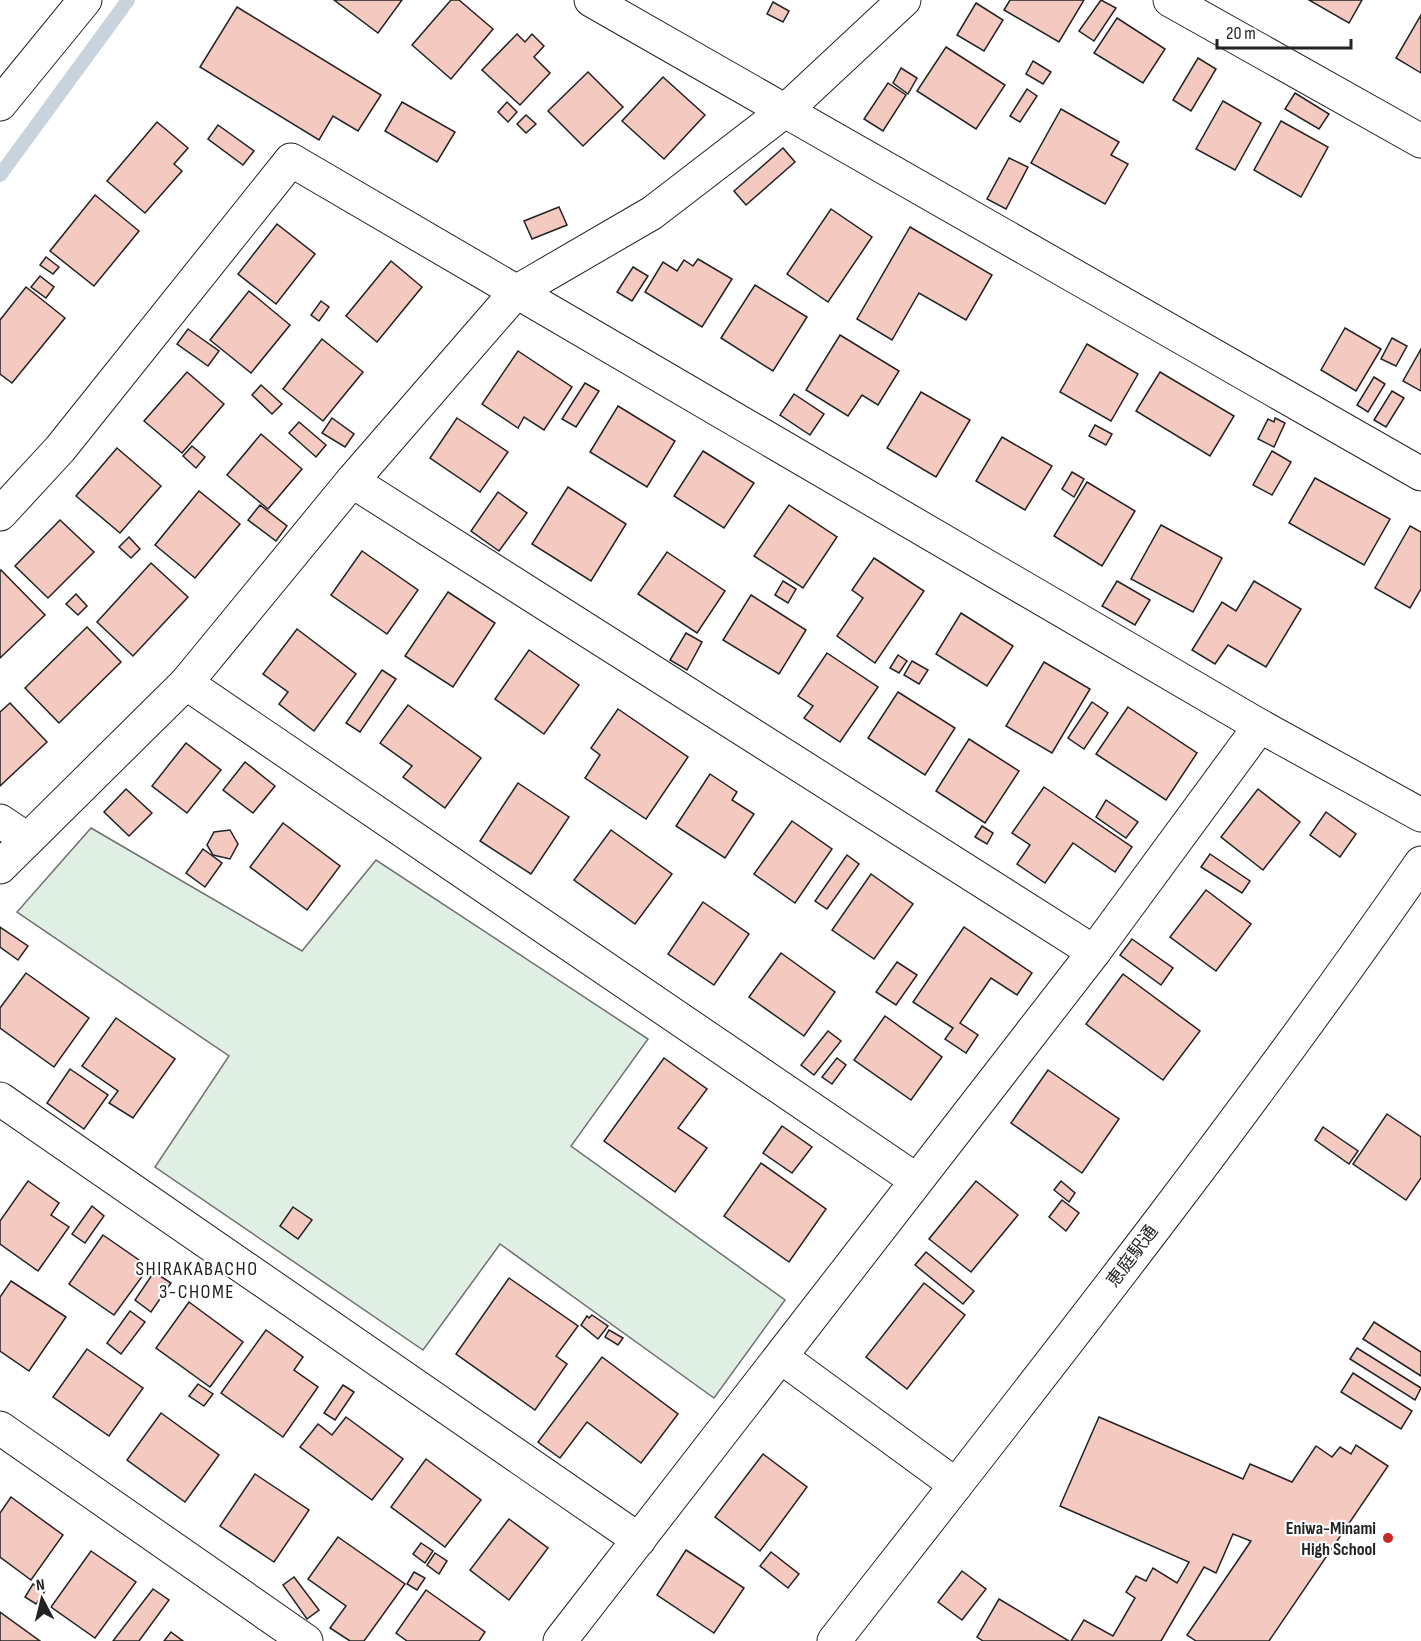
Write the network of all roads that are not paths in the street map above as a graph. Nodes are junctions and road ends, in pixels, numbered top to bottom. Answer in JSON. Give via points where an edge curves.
{"nodes":[{"id":1,"x":85,"y":0,"type":"edge"},
{"id":2,"x":591,"y":0,"type":"edge"},
{"id":3,"x":904,"y":0,"type":"edge"},
{"id":4,"x":1170,"y":0,"type":"edge"},
{"id":5,"x":0,"y":104,"type":"edge"},
{"id":6,"x":786,"y":110,"type":"junction"},
{"id":7,"x":1421,"y":141,"type":"edge"},
{"id":8,"x":516,"y":292,"type":"junction"},
{"id":9,"x":1421,"y":474,"type":"edge"},
{"id":10,"x":352,"y":481,"type":"junction"},
{"id":11,"x":0,"y":514,"type":"edge"},
{"id":12,"x":186,"y":683,"type":"junction"},
{"id":13,"x":1260,"y":726,"type":"junction"},
{"id":14,"x":1421,"y":815,"type":"edge"},
{"id":15,"x":0,"y":821,"type":"edge"},
{"id":16,"x":27,"y":839,"type":"junction"},
{"id":17,"x":1421,"y":863,"type":"edge"},
{"id":18,"x":0,"y":867,"type":"edge"},
{"id":19,"x":1094,"y":952,"type":"junction"},
{"id":20,"x":0,"y":1099,"type":"edge"},
{"id":21,"x":916,"y":1180,"type":"junction"},
{"id":22,"x":781,"y":1357,"type":"junction"},
{"id":23,"x":0,"y":1428,"type":"edge"},
{"id":24,"x":956,"y":1485,"type":"junction"},
{"id":25,"x":639,"y":1540,"type":"junction"},
{"id":26,"x":306,"y":1641,"type":"edge"},
{"id":27,"x":560,"y":1641,"type":"edge"},
{"id":28,"x":834,"y":1641,"type":"edge"}],
"edges":[{"from":1,"to":5,"type":"street"},
{"from":2,"to":6,"type":"street"},
{"from":3,"to":6,"type":"street"},
{"from":4,"to":7,"type":"street"},
{"from":6,"to":8,"type":"street","via":[[652,213]]},
{"from":6,"to":9,"type":"street"},
{"from":8,"to":10,"type":"street"},
{"from":8,"to":11,"type":"street","via":[[291,160],[60,449]]},
{"from":8,"to":13,"type":"street"},
{"from":10,"to":12,"type":"street"},
{"from":10,"to":19,"type":"street"},
{"from":12,"to":16,"type":"street"},
{"from":12,"to":21,"type":"street"},
{"from":13,"to":14,"type":"street"},
{"from":13,"to":19,"type":"street"},
{"from":15,"to":16,"type":"street"},
{"from":16,"to":18,"type":"street"},
{"from":17,"to":24,"type":"street","name":"恵庭駅通","via":[[1321,1007]]},
{"from":19,"to":21,"type":"street"},
{"from":20,"to":25,"type":"street"},
{"from":21,"to":22,"type":"street"},
{"from":22,"to":24,"type":"street"},
{"from":22,"to":25,"type":"street"},
{"from":23,"to":26,"type":"street"},
{"from":24,"to":28,"type":"street","name":"恵庭駅通"},
{"from":25,"to":27,"type":"street"}]}
